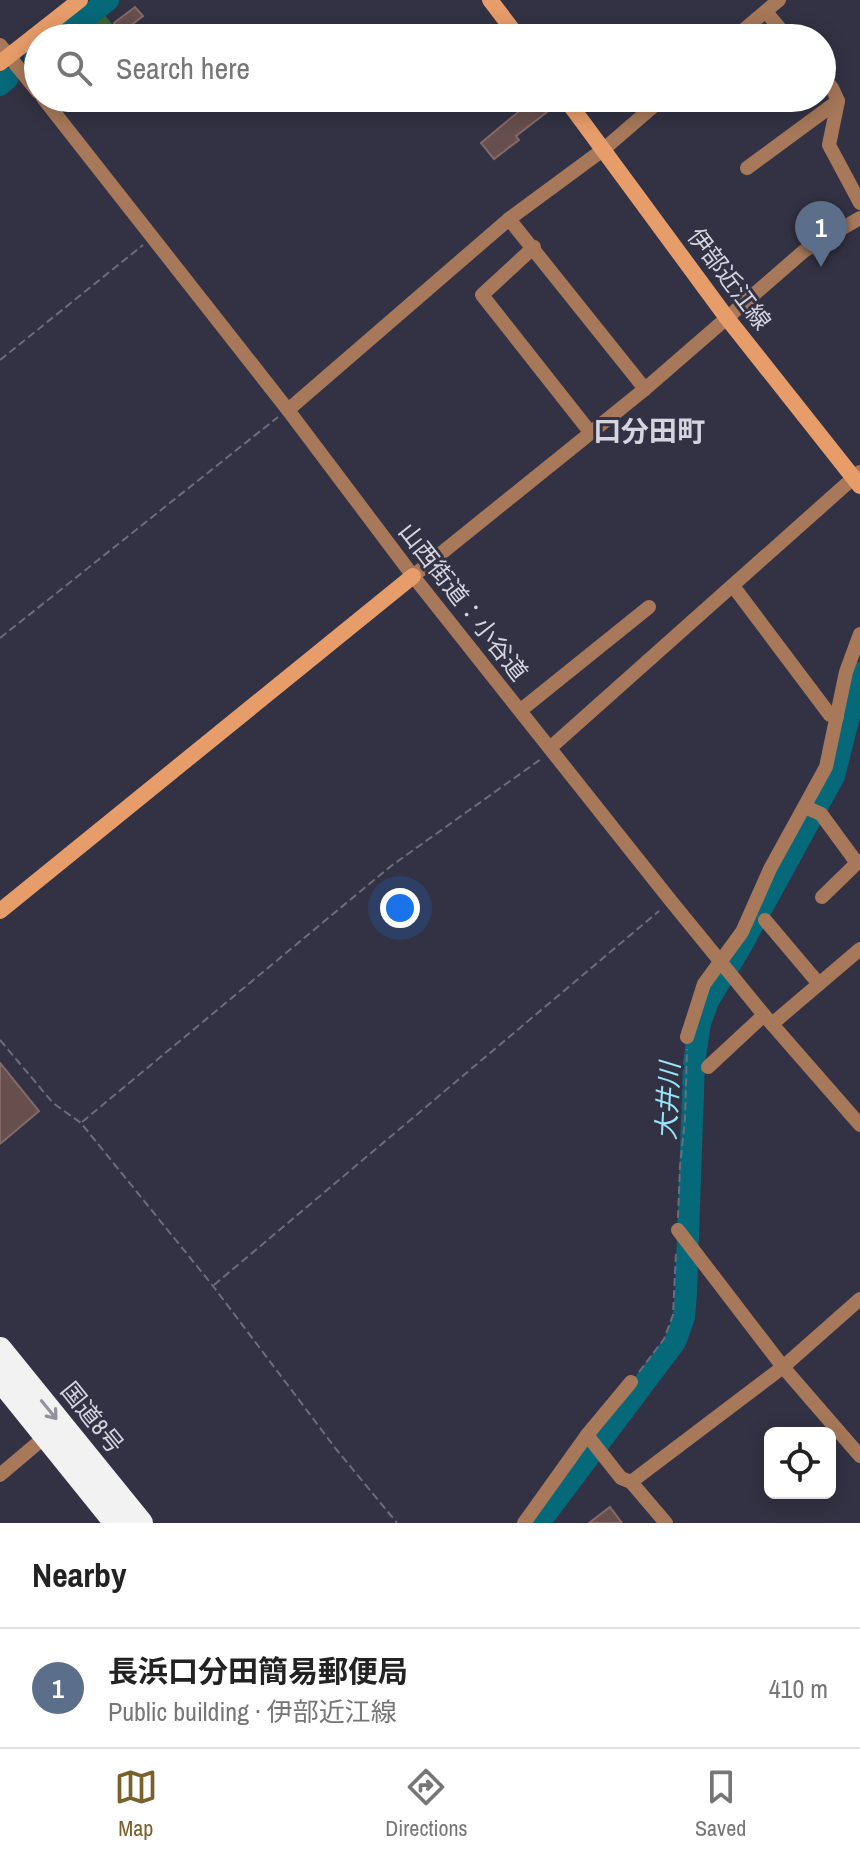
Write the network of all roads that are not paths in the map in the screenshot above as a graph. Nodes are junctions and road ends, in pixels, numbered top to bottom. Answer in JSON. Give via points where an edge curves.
{"nodes":[{"id":1,"x":80,"y":0,"type":"edge"},
{"id":2,"x":490,"y":0,"type":"edge"},
{"id":3,"x":779,"y":0,"type":"edge"},
{"id":4,"x":766,"y":12,"type":"junction"},
{"id":5,"x":46,"y":24,"type":"edge"},
{"id":6,"x":508,"y":24,"type":"edge"},
{"id":7,"x":751,"y":24,"type":"edge"},
{"id":8,"x":776,"y":24,"type":"edge"},
{"id":9,"x":24,"y":39,"type":"edge"},
{"id":10,"x":3,"y":54,"type":"edge"},
{"id":11,"x":24,"y":77,"type":"edge"},
{"id":12,"x":836,"y":97,"type":"edge"},
{"id":13,"x":838,"y":101,"type":"joint"},
{"id":14,"x":836,"y":111,"type":"edge"},
{"id":15,"x":54,"y":112,"type":"edge"},
{"id":16,"x":576,"y":112,"type":"edge"},
{"id":17,"x":647,"y":112,"type":"edge"},
{"id":18,"x":823,"y":112,"type":"edge"},
{"id":19,"x":836,"y":112,"type":"edge"},
{"id":20,"x":604,"y":149,"type":"junction"},
{"id":21,"x":747,"y":168,"type":"dead end"},
{"id":22,"x":860,"y":203,"type":"edge"},
{"id":23,"x":860,"y":218,"type":"edge"},
{"id":24,"x":509,"y":219,"type":"junction"},
{"id":25,"x":534,"y":247,"type":"junction"},
{"id":26,"x":727,"y":318,"type":"junction"},
{"id":27,"x":645,"y":389,"type":"junction"},
{"id":28,"x":288,"y":410,"type":"junction"},
{"id":29,"x":590,"y":432,"type":"junction"},
{"id":30,"x":858,"y":479,"type":"edge"},
{"id":31,"x":413,"y":576,"type":"junction"},
{"id":32,"x":733,"y":586,"type":"junction"},
{"id":33,"x":649,"y":607,"type":"dead end"},
{"id":34,"x":860,"y":634,"type":"edge"},
{"id":35,"x":521,"y":710,"type":"junction"},
{"id":36,"x":837,"y":717,"type":"junction"},
{"id":37,"x":551,"y":749,"type":"junction"},
{"id":38,"x":805,"y":807,"type":"junction"},
{"id":39,"x":858,"y":862,"type":"edge"},
{"id":40,"x":822,"y":897,"type":"dead end"},
{"id":41,"x":0,"y":911,"type":"edge"},
{"id":42,"x":765,"y":920,"type":"dead end"},
{"id":43,"x":860,"y":949,"type":"edge"},
{"id":44,"x":721,"y":961,"type":"junction"},
{"id":45,"x":819,"y":984,"type":"junction"},
{"id":46,"x":768,"y":1020,"type":"junction"},
{"id":47,"x":687,"y":1037,"type":"road end"},
{"id":48,"x":708,"y":1067,"type":"dead end"},
{"id":49,"x":860,"y":1125,"type":"edge"},
{"id":50,"x":678,"y":1230,"type":"road end"},
{"id":51,"x":860,"y":1299,"type":"edge"},
{"id":52,"x":0,"y":1349,"type":"edge"},
{"id":53,"x":783,"y":1367,"type":"junction"},
{"id":54,"x":0,"y":1379,"type":"edge"},
{"id":55,"x":631,"y":1382,"type":"road end"},
{"id":56,"x":587,"y":1435,"type":"junction"},
{"id":57,"x":46,"y":1436,"type":"junction"},
{"id":58,"x":860,"y":1456,"type":"edge"},
{"id":59,"x":0,"y":1475,"type":"edge"},
{"id":60,"x":631,"y":1482,"type":"junction"},
{"id":61,"x":116,"y":1523,"type":"edge"},
{"id":62,"x":141,"y":1523,"type":"edge"},
{"id":63,"x":524,"y":1523,"type":"edge"},
{"id":64,"x":666,"y":1523,"type":"edge"}],
"edges":[{"from":1,"to":5,"type":"street"},
{"from":2,"to":6,"type":"street"},
{"from":3,"to":4,"type":"street"},
{"from":4,"to":7,"type":"street"},
{"from":4,"to":8,"type":"street"},
{"from":9,"to":10,"type":"street"},
{"from":10,"to":11,"type":"street"},
{"from":12,"to":13,"type":"street"},
{"from":13,"to":14,"type":"street"},
{"from":15,"to":28,"type":"street","name":"山西街道：小谷道"},
{"from":16,"to":20,"type":"street","name":"伊部近江線"},
{"from":17,"to":20,"type":"street"},
{"from":18,"to":21,"type":"street"},
{"from":19,"to":22,"type":"street","via":[[829,145]]},
{"from":20,"to":24,"type":"street"},
{"from":20,"to":26,"type":"street","name":"伊部近江線"},
{"from":23,"to":26,"type":"street","via":[[804,251]]},
{"from":24,"to":25,"type":"street"},
{"from":24,"to":28,"type":"street"},
{"from":25,"to":27,"type":"street"},
{"from":25,"to":29,"type":"street","via":[[482,295]]},
{"from":26,"to":27,"type":"street"},
{"from":26,"to":30,"type":"street","name":"伊部近江線"},
{"from":27,"to":29,"type":"street"},
{"from":28,"to":31,"type":"street","name":"山西街道：小谷道"},
{"from":29,"to":31,"type":"street"},
{"from":30,"to":32,"type":"street"},
{"from":31,"to":35,"type":"street","name":"山西街道：小谷道"},
{"from":31,"to":41,"type":"street"},
{"from":32,"to":36,"type":"street","via":[[830,715]]},
{"from":32,"to":37,"type":"street"},
{"from":33,"to":35,"type":"street"},
{"from":34,"to":36,"type":"street"},
{"from":35,"to":37,"type":"street","name":"山西街道：小谷道"},
{"from":36,"to":38,"type":"street","via":[[826,767]]},
{"from":37,"to":44,"type":"street","name":"山西街道：小谷道"},
{"from":38,"to":39,"type":"street","via":[[821,814]]},
{"from":38,"to":44,"type":"street","via":[[742,932]]},
{"from":39,"to":40,"type":"street"},
{"from":42,"to":45,"type":"street"},
{"from":43,"to":45,"type":"street"},
{"from":44,"to":46,"type":"street","name":"山西街道：小谷道"},
{"from":44,"to":47,"type":"street","via":[[704,984]]},
{"from":45,"to":46,"type":"street"},
{"from":46,"to":48,"type":"street"},
{"from":46,"to":49,"type":"street","name":"山西街道：小谷道"},
{"from":50,"to":53,"type":"street"},
{"from":51,"to":53,"type":"street"},
{"from":52,"to":62,"type":"highway","name":"国道8号","one_way":true},
{"from":53,"to":58,"type":"street"},
{"from":53,"to":60,"type":"street"},
{"from":54,"to":57,"type":"highway","name":"国道8号"},
{"from":55,"to":56,"type":"street"},
{"from":56,"to":60,"type":"street","via":[[621,1478]]},
{"from":56,"to":63,"type":"street"},
{"from":57,"to":59,"type":"street"},
{"from":57,"to":61,"type":"highway","name":"国道8号"},
{"from":60,"to":64,"type":"street"}]}
